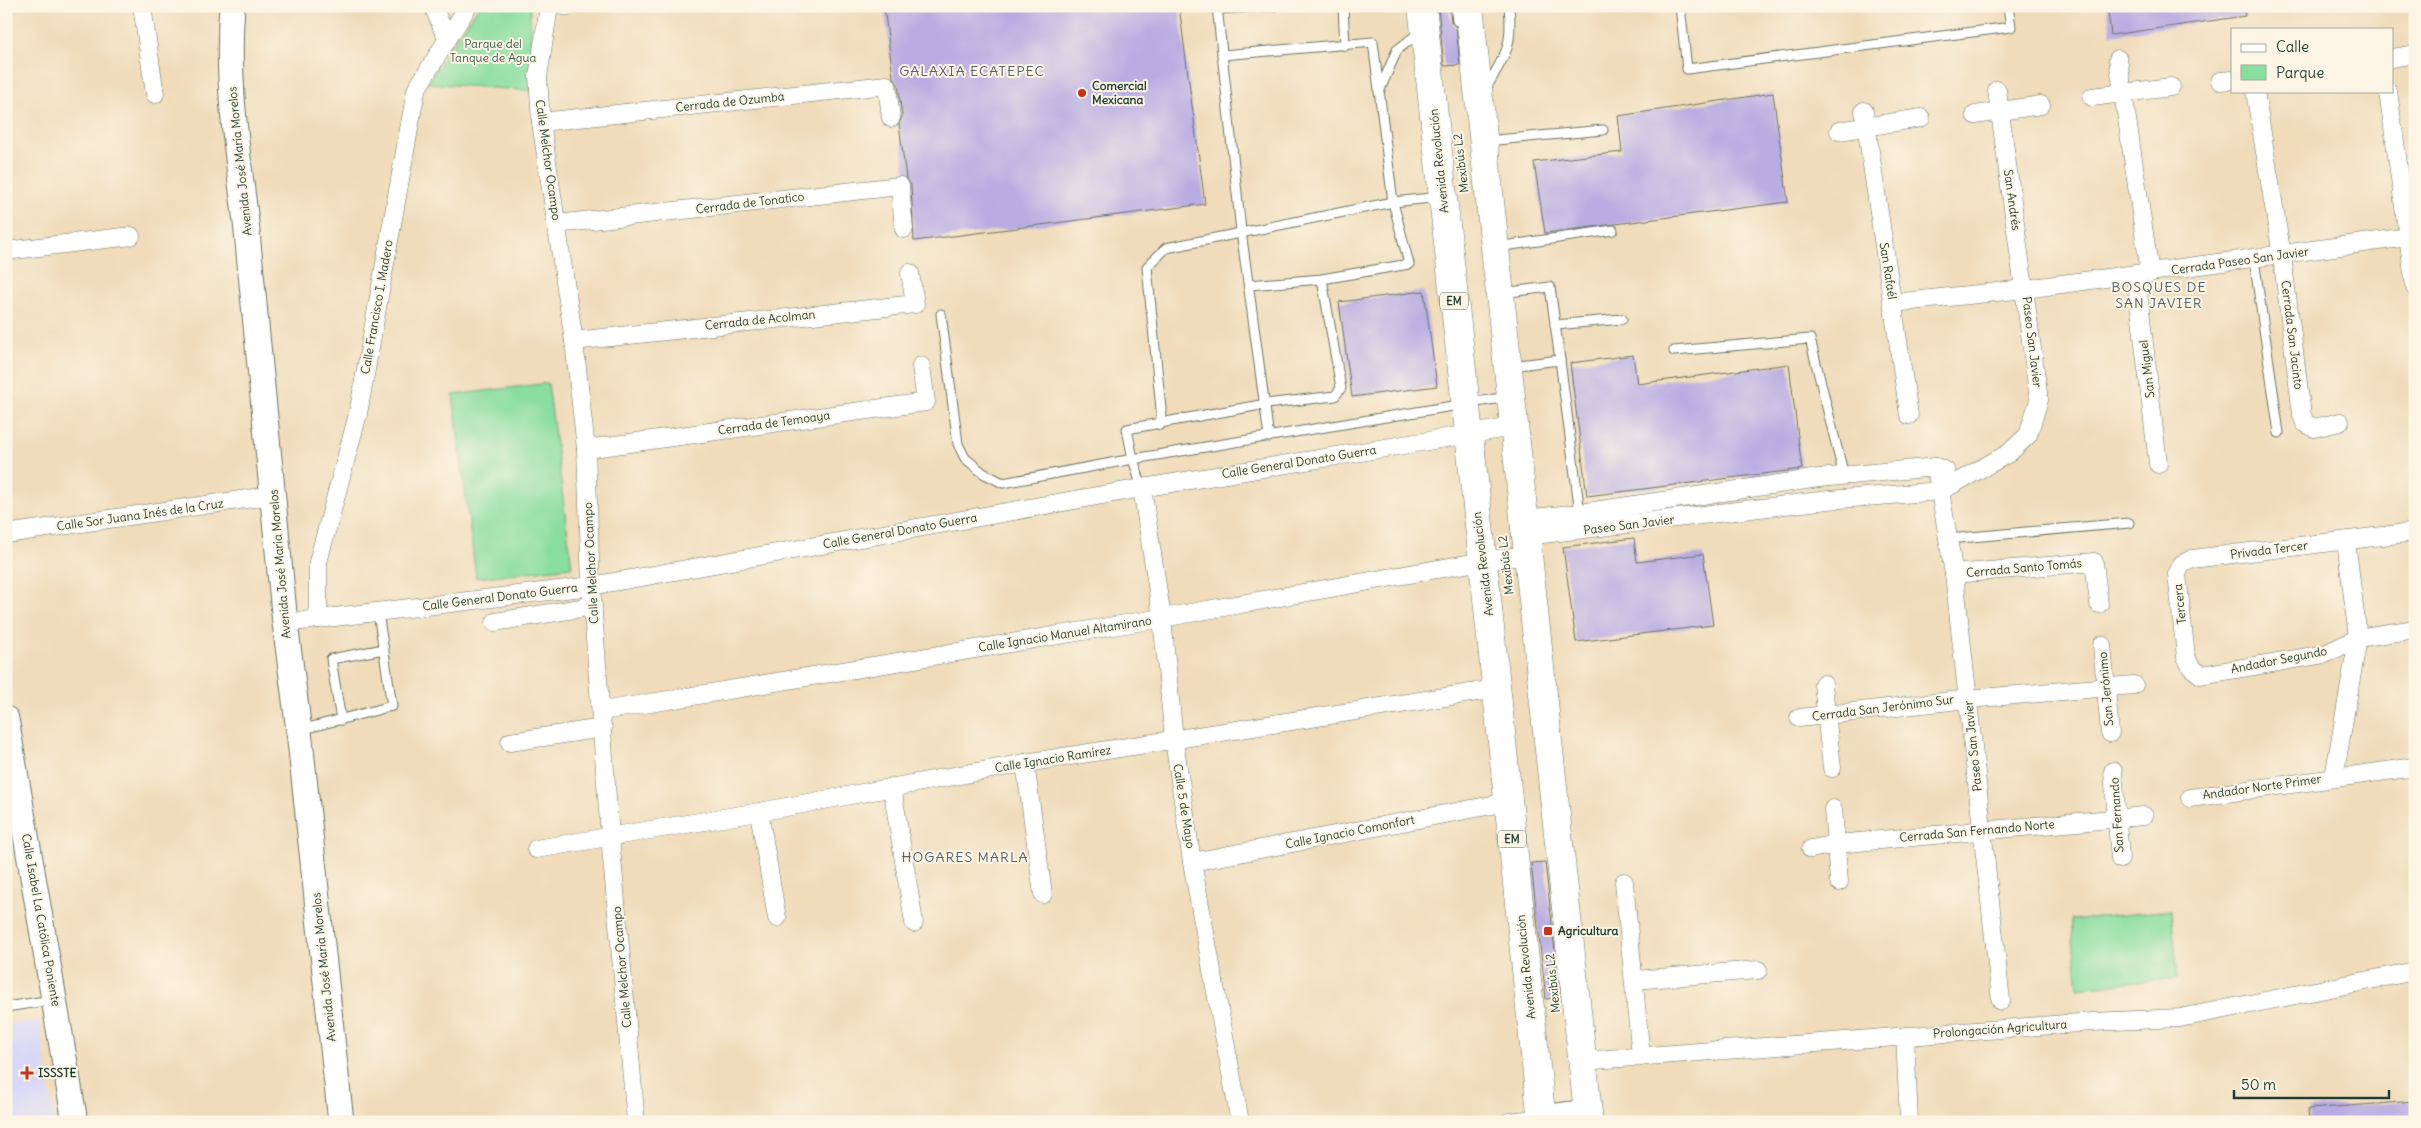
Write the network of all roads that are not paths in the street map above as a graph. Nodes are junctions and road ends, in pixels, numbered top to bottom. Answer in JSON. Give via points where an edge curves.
{"nodes":[{"id":1,"x":142,"y":6,"type":"edge"},
{"id":2,"x":232,"y":6,"type":"edge"},
{"id":3,"x":433,"y":6,"type":"edge"},
{"id":4,"x":468,"y":6,"type":"edge"},
{"id":5,"x":549,"y":6,"type":"edge"},
{"id":6,"x":1274,"y":6,"type":"edge"},
{"id":7,"x":1343,"y":6,"type":"edge"},
{"id":8,"x":1455,"y":6,"type":"edge"},
{"id":9,"x":1469,"y":6,"type":"edge"},
{"id":10,"x":1509,"y":6,"type":"edge"},
{"id":11,"x":1680,"y":6,"type":"edge"},
{"id":12,"x":2008,"y":6,"type":"edge"},
{"id":13,"x":1217,"y":8,"type":"edge"},
{"id":14,"x":1423,"y":18,"type":"edge"},
{"id":15,"x":1458,"y":35,"type":"dead end"},
{"id":16,"x":447,"y":39,"type":"junction"},
{"id":17,"x":1345,"y":46,"type":"junction"},
{"id":18,"x":2415,"y":54,"type":"edge"},
{"id":19,"x":1222,"y":56,"type":"junction"},
{"id":20,"x":2394,"y":58,"type":"edge"},
{"id":21,"x":2118,"y":59,"type":"dead end"},
{"id":22,"x":2171,"y":87,"type":"dead end"},
{"id":23,"x":1997,"y":90,"type":"dead end"},
{"id":24,"x":1378,"y":92,"type":"junction"},
{"id":25,"x":2255,"y":92,"type":"edge"},
{"id":26,"x":2388,"y":92,"type":"edge"},
{"id":27,"x":155,"y":94,"type":"dead end"},
{"id":28,"x":2123,"y":94,"type":"junction"},
{"id":29,"x":2092,"y":97,"type":"dead end"},
{"id":30,"x":1479,"y":99,"type":"junction"},
{"id":31,"x":2041,"y":105,"type":"dead end"},
{"id":32,"x":2000,"y":111,"type":"junction"},
{"id":33,"x":1975,"y":115,"type":"dead end"},
{"id":34,"x":891,"y":118,"type":"dead end"},
{"id":35,"x":1921,"y":118,"type":"dead end"},
{"id":36,"x":1865,"y":119,"type":"junction"},
{"id":37,"x":541,"y":122,"type":"junction"},
{"id":38,"x":1603,"y":130,"type":"dead end"},
{"id":39,"x":1839,"y":131,"type":"dead end"},
{"id":40,"x":1484,"y":144,"type":"junction"},
{"id":41,"x":1442,"y":196,"type":"junction"},
{"id":42,"x":1393,"y":202,"type":"junction"},
{"id":43,"x":556,"y":224,"type":"junction"},
{"id":44,"x":904,"y":230,"type":"dead end"},
{"id":45,"x":1613,"y":230,"type":"dead end"},
{"id":46,"x":1241,"y":231,"type":"junction"},
{"id":47,"x":131,"y":236,"type":"dead end"},
{"id":48,"x":2408,"y":237,"type":"junction"},
{"id":49,"x":1494,"y":247,"type":"junction"},
{"id":50,"x":6,"y":251,"type":"edge"},
{"id":51,"x":2282,"y":256,"type":"junction"},
{"id":52,"x":2254,"y":259,"type":"junction"},
{"id":53,"x":910,"y":272,"type":"dead end"},
{"id":54,"x":2143,"y":274,"type":"junction"},
{"id":55,"x":1322,"y":278,"type":"junction"},
{"id":56,"x":1249,"y":285,"type":"junction"},
{"id":57,"x":2415,"y":287,"type":"edge"},
{"id":58,"x":2025,"y":289,"type":"junction"},
{"id":59,"x":1499,"y":293,"type":"junction"},
{"id":60,"x":1893,"y":303,"type":"junction"},
{"id":61,"x":941,"y":314,"type":"dead end"},
{"id":62,"x":1622,"y":319,"type":"dead end"},
{"id":63,"x":1556,"y":325,"type":"junction"},
{"id":64,"x":574,"y":340,"type":"junction"},
{"id":65,"x":1674,"y":351,"type":"dead end"},
{"id":66,"x":1560,"y":360,"type":"junction"},
{"id":67,"x":921,"y":366,"type":"dead end"},
{"id":68,"x":1266,"y":404,"type":"junction"},
{"id":69,"x":1503,"y":408,"type":"junction"},
{"id":70,"x":1909,"y":414,"type":"dead end"},
{"id":71,"x":1476,"y":417,"type":"junction"},
{"id":72,"x":2340,"y":422,"type":"dead end"},
{"id":73,"x":1160,"y":425,"type":"junction"},
{"id":74,"x":2279,"y":433,"type":"dead end"},
{"id":75,"x":1269,"y":438,"type":"junction"},
{"id":76,"x":586,"y":449,"type":"junction"},
{"id":77,"x":1133,"y":459,"type":"junction"},
{"id":78,"x":2158,"y":464,"type":"dead end"},
{"id":79,"x":1936,"y":468,"type":"junction"},
{"id":80,"x":1844,"y":476,"type":"junction"},
{"id":81,"x":1963,"y":477,"type":"junction"},
{"id":82,"x":1792,"y":482,"type":"junction"},
{"id":83,"x":1142,"y":488,"type":"junction"},
{"id":84,"x":1941,"y":491,"type":"junction"},
{"id":85,"x":274,"y":495,"type":"junction"},
{"id":86,"x":1796,"y":504,"type":"junction"},
{"id":87,"x":1580,"y":513,"type":"junction"},
{"id":88,"x":2129,"y":524,"type":"dead end"},
{"id":89,"x":2415,"y":532,"type":"edge"},
{"id":90,"x":6,"y":534,"type":"edge"},
{"id":91,"x":1948,"y":539,"type":"junction"},
{"id":92,"x":2346,"y":541,"type":"junction"},
{"id":93,"x":1511,"y":549,"type":"junction"},
{"id":94,"x":2192,"y":559,"type":"joint"},
{"id":95,"x":1954,"y":574,"type":"junction"},
{"id":96,"x":591,"y":586,"type":"junction"},
{"id":97,"x":2099,"y":604,"type":"dead end"},
{"id":98,"x":593,"y":606,"type":"junction"},
{"id":99,"x":378,"y":612,"type":"junction"},
{"id":100,"x":1162,"y":618,"type":"junction"},
{"id":101,"x":318,"y":619,"type":"junction"},
{"id":102,"x":495,"y":622,"type":"dead end"},
{"id":103,"x":285,"y":623,"type":"junction"},
{"id":104,"x":2415,"y":629,"type":"edge"},
{"id":105,"x":2358,"y":638,"type":"junction"},
{"id":106,"x":2102,"y":645,"type":"dead end"},
{"id":107,"x":384,"y":649,"type":"junction"},
{"id":108,"x":2201,"y":675,"type":"joint"},
{"id":109,"x":1823,"y":684,"type":"dead end"},
{"id":110,"x":2134,"y":684,"type":"dead end"},
{"id":111,"x":2107,"y":687,"type":"junction"},
{"id":112,"x":1496,"y":689,"type":"junction"},
{"id":113,"x":1533,"y":695,"type":"dead end"},
{"id":114,"x":1968,"y":699,"type":"junction"},
{"id":115,"x":1827,"y":714,"type":"junction"},
{"id":116,"x":1799,"y":718,"type":"dead end"},
{"id":117,"x":6,"y":719,"type":"edge"},
{"id":118,"x":341,"y":720,"type":"junction"},
{"id":119,"x":602,"y":720,"type":"junction"},
{"id":120,"x":300,"y":731,"type":"junction"},
{"id":121,"x":2110,"y":732,"type":"dead end"},
{"id":122,"x":1174,"y":740,"type":"junction"},
{"id":123,"x":510,"y":742,"type":"dead end"},
{"id":124,"x":1025,"y":763,"type":"junction"},
{"id":125,"x":2415,"y":767,"type":"edge"},
{"id":126,"x":1832,"y":768,"type":"dead end"},
{"id":127,"x":2113,"y":771,"type":"dead end"},
{"id":128,"x":2334,"y":777,"type":"junction"},
{"id":129,"x":892,"y":787,"type":"junction"},
{"id":130,"x":2190,"y":798,"type":"dead end"},
{"id":131,"x":1508,"y":802,"type":"junction"},
{"id":132,"x":1833,"y":809,"type":"dead end"},
{"id":133,"x":759,"y":812,"type":"junction"},
{"id":134,"x":2144,"y":816,"type":"dead end"},
{"id":135,"x":2117,"y":819,"type":"junction"},
{"id":136,"x":1982,"y":831,"type":"junction"},
{"id":137,"x":610,"y":836,"type":"junction"},
{"id":138,"x":1836,"y":844,"type":"junction"},
{"id":139,"x":1811,"y":848,"type":"dead end"},
{"id":140,"x":536,"y":849,"type":"dead end"},
{"id":141,"x":2120,"y":859,"type":"dead end"},
{"id":142,"x":1192,"y":862,"type":"junction"},
{"id":143,"x":1624,"y":882,"type":"dead end"},
{"id":144,"x":1839,"y":882,"type":"dead end"},
{"id":145,"x":1043,"y":894,"type":"dead end"},
{"id":146,"x":777,"y":918,"type":"dead end"},
{"id":147,"x":914,"y":923,"type":"dead end"},
{"id":148,"x":1758,"y":970,"type":"dead end"},
{"id":149,"x":2415,"y":971,"type":"edge"},
{"id":150,"x":1634,"y":980,"type":"junction"},
{"id":151,"x":55,"y":1000,"type":"junction"},
{"id":152,"x":2001,"y":1001,"type":"dead end"},
{"id":153,"x":6,"y":1007,"type":"edge"},
{"id":154,"x":1905,"y":1036,"type":"junction"},
{"id":155,"x":1641,"y":1057,"type":"junction"},
{"id":156,"x":1582,"y":1062,"type":"junction"},
{"id":157,"x":1548,"y":1117,"type":"edge"},
{"id":158,"x":1584,"y":1117,"type":"edge"},
{"id":159,"x":75,"y":1122,"type":"edge"},
{"id":160,"x":341,"y":1122,"type":"edge"},
{"id":161,"x":636,"y":1122,"type":"edge"},
{"id":162,"x":1240,"y":1122,"type":"edge"},
{"id":163,"x":1509,"y":1122,"type":"edge"},
{"id":164,"x":1909,"y":1122,"type":"edge"}],
"edges":[{"from":1,"to":27,"type":"street"},
{"from":2,"to":85,"type":"main road","name":"Avenida José María Morelos","via":[[232,102]]},
{"from":3,"to":16,"type":"street"},
{"from":4,"to":16,"type":"street","name":"Calle Francisco I. Madero"},
{"from":5,"to":37,"type":"street","name":"Calle Melchor Ocampo","via":[[538,77]]},
{"from":6,"to":13,"type":"lane"},
{"from":7,"to":17,"type":"lane"},
{"from":8,"to":15,"type":"lane"},
{"from":9,"to":30,"type":"main road","name":"Avenida Revolución","number":"EM"},
{"from":10,"to":30,"type":"lane","via":[[1512,33],[1505,56]]},
{"from":11,"to":12,"type":"lane","via":[[1687,69],[2010,27]]},
{"from":13,"to":19,"type":"lane"},
{"from":14,"to":24,"type":"lane","via":[[1397,50]]},
{"from":14,"to":41,"type":"main road","name":"Avenida Revolución","number":"EM"},
{"from":16,"to":101,"type":"street","name":"Calle Francisco I. Madero","via":[[416,90],[358,414],[318,562]]},
{"from":17,"to":19,"type":"lane"},
{"from":17,"to":24,"type":"lane","via":[[1373,42]]},
{"from":18,"to":20,"type":"street"},
{"from":19,"to":46,"type":"lane"},
{"from":21,"to":28,"type":"street","name":"San Miguel"},
{"from":22,"to":28,"type":"street"},
{"from":23,"to":32,"type":"street","name":"San Andrés"},
{"from":24,"to":42,"type":"lane"},
{"from":25,"to":51,"type":"street","name":"Cerrada San Jacinto"},
{"from":26,"to":48,"type":"street"},
{"from":28,"to":29,"type":"street"},
{"from":28,"to":54,"type":"street","name":"San Miguel"},
{"from":30,"to":40,"type":"main road","name":"Avenida Revolución","number":"EM"},
{"from":31,"to":32,"type":"street"},
{"from":32,"to":33,"type":"street"},
{"from":32,"to":58,"type":"street","name":"San Andrés"},
{"from":34,"to":37,"type":"street","name":"Cerrada de Ozumba","via":[[886,85]]},
{"from":35,"to":36,"type":"street"},
{"from":36,"to":39,"type":"street"},
{"from":36,"to":60,"type":"street","name":"San Rafaél"},
{"from":37,"to":43,"type":"street","name":"Calle Melchor Ocampo"},
{"from":38,"to":40,"type":"lane"},
{"from":40,"to":49,"type":"main road","name":"Avenida Revolución","number":"EM"},
{"from":41,"to":42,"type":"lane"},
{"from":41,"to":71,"type":"main road","name":"Avenida Revolución","number":"EM"},
{"from":42,"to":46,"type":"lane"},
{"from":42,"to":55,"type":"lane","via":[[1408,264]]},
{"from":43,"to":44,"type":"street","name":"Cerrada de Tonatico","via":[[900,186]]},
{"from":43,"to":64,"type":"street","name":"Calle Melchor Ocampo"},
{"from":45,"to":49,"type":"lane"},
{"from":46,"to":56,"type":"lane"},
{"from":46,"to":73,"type":"lane","via":[[1166,248],[1147,267]]},
{"from":47,"to":50,"type":"street"},
{"from":48,"to":51,"type":"street","name":"Cerrada Paseo San Javier"},
{"from":48,"to":57,"type":"street"},
{"from":49,"to":59,"type":"main road","name":"Avenida Revolución","number":"EM"},
{"from":51,"to":52,"type":"street","name":"Cerrada Paseo San Javier"},
{"from":51,"to":72,"type":"street","name":"Cerrada San Jacinto","via":[[2305,424],[2314,428]]},
{"from":52,"to":54,"type":"street","name":"Cerrada Paseo San Javier"},
{"from":52,"to":74,"type":"lane"},
{"from":53,"to":64,"type":"street","name":"Cerrada de Acolman","via":[[915,304]]},
{"from":54,"to":58,"type":"street","name":"Cerrada Paseo San Javier"},
{"from":54,"to":78,"type":"street","name":"San Miguel"},
{"from":55,"to":56,"type":"lane"},
{"from":55,"to":68,"type":"lane","via":[[1341,388],[1335,396]]},
{"from":56,"to":68,"type":"lane"},
{"from":58,"to":60,"type":"street","name":"Cerrada Paseo San Javier"},
{"from":58,"to":81,"type":"street","name":"Paseo San Javier","via":[[2039,400],[2031,426],[2028,435],[2010,453]]},
{"from":59,"to":63,"type":"lane","via":[[1550,288]]},
{"from":59,"to":69,"type":"main road","name":"Avenida Revolución","number":"EM"},
{"from":60,"to":70,"type":"street","name":"San Rafaél"},
{"from":61,"to":77,"type":"lane","via":[[958,444],[964,458],[983,473],[1003,483]]},
{"from":62,"to":63,"type":"lane"},
{"from":63,"to":66,"type":"lane"},
{"from":64,"to":76,"type":"street","name":"Calle Melchor Ocampo"},
{"from":65,"to":80,"type":"lane","via":[[1810,339]]},
{"from":66,"to":69,"type":"lane"},
{"from":66,"to":87,"type":"lane"},
{"from":67,"to":76,"type":"street","name":"Cerrada de Temoaya","via":[[926,402]]},
{"from":68,"to":73,"type":"lane"},
{"from":68,"to":75,"type":"lane"},
{"from":69,"to":71,"type":"street","name":"Calle General Donato Guerra"},
{"from":69,"to":71,"type":"lane"},
{"from":69,"to":93,"type":"main road","name":"Avenida Revolución","number":"EM"},
{"from":71,"to":75,"type":"lane"},
{"from":71,"to":83,"type":"street","name":"Calle General Donato Guerra"},
{"from":71,"to":93,"type":"main road","name":"Avenida Revolución","number":"EM"},
{"from":73,"to":77,"type":"lane","via":[[1127,429]]},
{"from":75,"to":77,"type":"lane"},
{"from":76,"to":96,"type":"street","name":"Calle Melchor Ocampo"},
{"from":77,"to":83,"type":"lane"},
{"from":79,"to":80,"type":"street","name":"Paseo San Javier"},
{"from":79,"to":81,"type":"street","name":"Paseo San Javier"},
{"from":79,"to":84,"type":"street","name":"Paseo San Javier"},
{"from":80,"to":82,"type":"street","name":"Paseo San Javier"},
{"from":81,"to":84,"type":"street","name":"Paseo San Javier"},
{"from":82,"to":86,"type":"street"},
{"from":82,"to":87,"type":"street","name":"Paseo San Javier"},
{"from":83,"to":96,"type":"street","name":"Calle General Donato Guerra"},
{"from":83,"to":100,"type":"street","name":"Calle 5 de Mayo"},
{"from":84,"to":86,"type":"street","name":"Paseo San Javier"},
{"from":84,"to":91,"type":"street","name":"Paseo San Javier"},
{"from":85,"to":90,"type":"street","name":"Calle Sor Juana Inés de la Cruz"},
{"from":85,"to":103,"type":"main road","name":"Avenida José María Morelos"},
{"from":86,"to":93,"type":"street","name":"Paseo San Javier"},
{"from":87,"to":93,"type":"street","name":"Paseo San Javier"},
{"from":88,"to":91,"type":"lane"},
{"from":89,"to":92,"type":"street","name":"Privada Tercer"},
{"from":91,"to":95,"type":"street","name":"Paseo San Javier"},
{"from":92,"to":94,"type":"street","name":"Privada Tercer"},
{"from":92,"to":105,"type":"street"},
{"from":93,"to":100,"type":"street","name":"Calle Ignacio Manuel Altamirano"},
{"from":93,"to":112,"type":"main road","name":"Avenida Revolución","number":"EM"},
{"from":93,"to":156,"type":"main road","name":"Avenida Revolución","number":"EM"},
{"from":94,"to":108,"type":"street","name":"Tercera","via":[[2182,564],[2177,574],[2186,657],[2191,667]]},
{"from":95,"to":97,"type":"street","name":"Cerrada Santo Tomás","via":[[2094,562]]},
{"from":95,"to":114,"type":"street","name":"Paseo San Javier"},
{"from":96,"to":98,"type":"street","name":"Calle Melchor Ocampo"},
{"from":96,"to":99,"type":"street","name":"Calle General Donato Guerra"},
{"from":98,"to":102,"type":"street"},
{"from":98,"to":119,"type":"street","name":"Calle Melchor Ocampo"},
{"from":99,"to":101,"type":"street","name":"Calle General Donato Guerra"},
{"from":99,"to":107,"type":"lane"},
{"from":100,"to":119,"type":"street","name":"Calle Ignacio Manuel Altamirano"},
{"from":100,"to":122,"type":"street","name":"Calle 5 de Mayo"},
{"from":101,"to":103,"type":"street","name":"Calle General Donato Guerra"},
{"from":103,"to":120,"type":"main road","name":"Avenida José María Morelos"},
{"from":104,"to":105,"type":"street","name":"Andador Segundo"},
{"from":105,"to":108,"type":"street","name":"Andador Segundo","via":[[2325,654]]},
{"from":105,"to":128,"type":"street"},
{"from":106,"to":111,"type":"street","name":"San Jerónimo"},
{"from":107,"to":118,"type":"lane","via":[[392,706]]},
{"from":107,"to":118,"type":"lane","via":[[330,659]]},
{"from":109,"to":115,"type":"street"},
{"from":110,"to":111,"type":"street","name":"Cerrada San Jerónimo Sur"},
{"from":111,"to":114,"type":"street","name":"Cerrada San Jerónimo Sur"},
{"from":111,"to":121,"type":"street","name":"San Jerónimo"},
{"from":112,"to":122,"type":"street","name":"Calle Ignacio Ramírez"},
{"from":112,"to":131,"type":"main road","name":"Avenida Revolución","number":"EM"},
{"from":113,"to":158,"type":"lane","name":"Mexibús L2"},
{"from":114,"to":115,"type":"street","name":"Cerrada San Jerónimo Sur"},
{"from":114,"to":136,"type":"street","name":"Paseo San Javier"},
{"from":115,"to":116,"type":"street","name":"Cerrada San Jerónimo Sur"},
{"from":115,"to":126,"type":"street"},
{"from":117,"to":151,"type":"main road","name":"Calle Isabel La Católica Poniente"},
{"from":118,"to":120,"type":"lane"},
{"from":119,"to":123,"type":"street","name":"Calle Ignacio Manuel Altamirano"},
{"from":119,"to":137,"type":"street","name":"Calle Melchor Ocampo"},
{"from":120,"to":160,"type":"main road","name":"Avenida José María Morelos"},
{"from":122,"to":124,"type":"street","name":"Calle Ignacio Ramírez"},
{"from":122,"to":142,"type":"street","name":"Calle 5 de Mayo"},
{"from":124,"to":129,"type":"street","name":"Calle Ignacio Ramírez"},
{"from":124,"to":145,"type":"street"},
{"from":125,"to":128,"type":"street","name":"Andador Norte Primer"},
{"from":127,"to":135,"type":"street","name":"San Fernando"},
{"from":128,"to":130,"type":"street","name":"Andador Norte Primer"},
{"from":129,"to":133,"type":"street","name":"Calle Ignacio Ramírez"},
{"from":129,"to":147,"type":"street"},
{"from":131,"to":142,"type":"street","name":"Calle Ignacio Comonfort"},
{"from":131,"to":157,"type":"main road","name":"Avenida Revolución","number":"EM"},
{"from":132,"to":138,"type":"street"},
{"from":133,"to":137,"type":"street","name":"Calle Ignacio Ramírez"},
{"from":133,"to":146,"type":"street"},
{"from":134,"to":135,"type":"street","name":"Cerrada San Fernando Norte"},
{"from":135,"to":136,"type":"street","name":"Cerrada San Fernando Norte"},
{"from":135,"to":141,"type":"street","name":"San Fernando"},
{"from":136,"to":138,"type":"street","name":"Cerrada San Fernando Norte"},
{"from":136,"to":152,"type":"street","name":"Paseo San Javier"},
{"from":137,"to":140,"type":"street","name":"Calle Ignacio Ramírez"},
{"from":137,"to":161,"type":"street","name":"Calle Melchor Ocampo"},
{"from":138,"to":139,"type":"street","name":"Cerrada San Fernando Norte"},
{"from":138,"to":144,"type":"street"},
{"from":142,"to":162,"type":"street","name":"Calle 5 de Mayo"},
{"from":143,"to":150,"type":"street"},
{"from":148,"to":150,"type":"street"},
{"from":149,"to":154,"type":"street","name":"Prolongación Agricultura","via":[[2180,1018]]},
{"from":150,"to":155,"type":"street"},
{"from":151,"to":153,"type":"lane"},
{"from":151,"to":159,"type":"main road","name":"Calle Isabel La Católica Poniente"},
{"from":154,"to":155,"type":"street","name":"Prolongación Agricultura"},
{"from":154,"to":164,"type":"street"},
{"from":155,"to":156,"type":"street","name":"Prolongación Agricultura"},
{"from":156,"to":158,"type":"main road","name":"Avenida Revolución","number":"EM"},
{"from":157,"to":158,"type":"main road"},
{"from":157,"to":163,"type":"street"}]}
